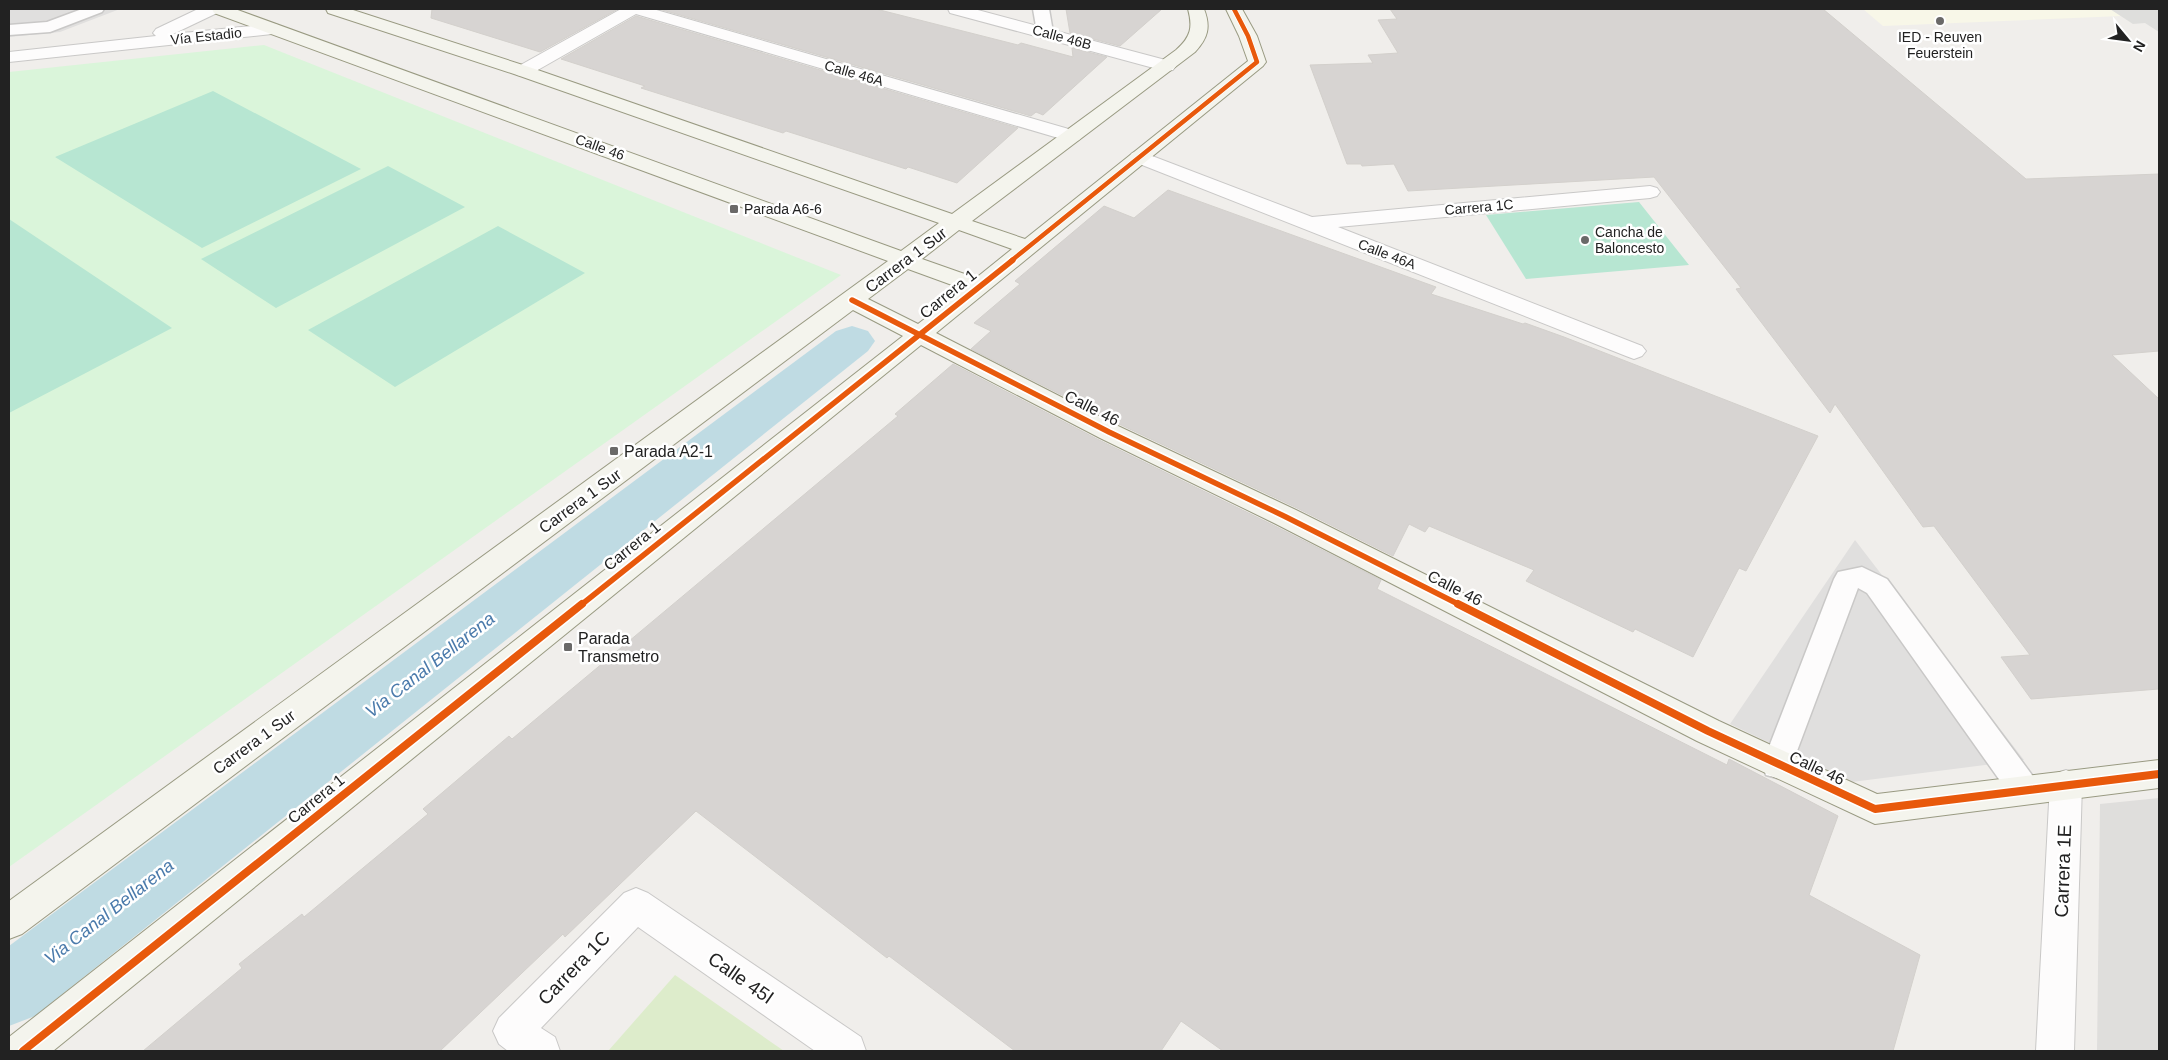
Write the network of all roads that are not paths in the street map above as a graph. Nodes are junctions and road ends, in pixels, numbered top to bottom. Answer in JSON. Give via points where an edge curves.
{"nodes":[{"id":1,"x":211,"y":9,"type":"edge"},
{"id":2,"x":220,"y":9,"type":"edge"},
{"id":3,"x":334,"y":9,"type":"edge"},
{"id":4,"x":634,"y":9,"type":"edge"},
{"id":5,"x":956,"y":9,"type":"edge"},
{"id":6,"x":1041,"y":9,"type":"edge"},
{"id":7,"x":1196,"y":9,"type":"edge"},
{"id":8,"x":1234,"y":9,"type":"edge"},
{"id":9,"x":90,"y":10,"type":"edge"},
{"id":10,"x":272,"y":28,"type":"junction"},
{"id":11,"x":9,"y":30,"type":"edge"},
{"id":12,"x":1045,"y":32,"type":"junction"},
{"id":13,"x":140,"y":42,"type":"junction"},
{"id":14,"x":9,"y":57,"type":"edge"},
{"id":15,"x":1167,"y":66,"type":"junction"},
{"id":16,"x":523,"y":71,"type":"junction"},
{"id":17,"x":1072,"y":136,"type":"junction"},
{"id":18,"x":1139,"y":157,"type":"junction"},
{"id":19,"x":1650,"y":192,"type":"dead end"},
{"id":20,"x":957,"y":222,"type":"junction"},
{"id":21,"x":1308,"y":223,"type":"junction"},
{"id":22,"x":1027,"y":247,"type":"junction"},
{"id":23,"x":907,"y":259,"type":"junction"},
{"id":24,"x":979,"y":287,"type":"junction"},
{"id":25,"x":852,"y":300,"type":"junction"},
{"id":26,"x":920,"y":334,"type":"junction"},
{"id":27,"x":1634,"y":351,"type":"dead end"},
{"id":28,"x":1777,"y":765,"type":"junction"},
{"id":29,"x":2159,"y":774,"type":"edge"},
{"id":30,"x":2066,"y":784,"type":"junction"},
{"id":31,"x":2024,"y":789,"type":"junction"},
{"id":32,"x":636,"y":905,"type":"joint"},
{"id":33,"x":9,"y":922,"type":"edge"},
{"id":34,"x":526,"y":1041,"type":"edge"},
{"id":35,"x":23,"y":1051,"type":"edge"},
{"id":36,"x":847,"y":1051,"type":"edge"},
{"id":37,"x":2055,"y":1051,"type":"edge"}],
"edges":[{"from":1,"to":13,"type":"street","name":"Vía Estadio"},
{"from":2,"to":10,"type":"street","name":"Calle 46"},
{"from":3,"to":16,"type":"street"},
{"from":4,"to":16,"type":"street"},
{"from":4,"to":17,"type":"street","name":"Calle 46A"},
{"from":5,"to":12,"type":"street","name":"Calle 46B"},
{"from":6,"to":12,"type":"lane"},
{"from":7,"to":15,"type":"street","name":"Carrera 1 Sur","via":[[1201,21],[1197,41]]},
{"from":8,"to":18,"type":"street","name":"Carrera 1","via":[[1257,62]]},
{"from":9,"to":11,"type":"lane","via":[[50,27]]},
{"from":10,"to":13,"type":"street","name":"Vía Estadio"},
{"from":10,"to":23,"type":"street","name":"Calle 46"},
{"from":12,"to":15,"type":"street","name":"Calle 46B"},
{"from":13,"to":14,"type":"street","name":"Vía Estadio"},
{"from":15,"to":17,"type":"street","name":"Carrera 1 Sur"},
{"from":16,"to":20,"type":"street"},
{"from":17,"to":20,"type":"street","name":"Carrera 1 Sur"},
{"from":18,"to":21,"type":"street","name":"Calle 46A"},
{"from":18,"to":22,"type":"street","name":"Carrera 1"},
{"from":19,"to":21,"type":"street","name":"Carrera 1C"},
{"from":20,"to":22,"type":"street"},
{"from":20,"to":23,"type":"street","name":"Carrera 1 Sur"},
{"from":21,"to":27,"type":"street","name":"Calle 46A"},
{"from":22,"to":24,"type":"street","name":"Carrera 1"},
{"from":23,"to":24,"type":"street","name":"Calle 46"},
{"from":23,"to":25,"type":"street","name":"Carrera 1 Sur"},
{"from":24,"to":26,"type":"street","name":"Carrera 1"},
{"from":25,"to":26,"type":"street","name":"Calle 46"},
{"from":25,"to":33,"type":"street","name":"Carrera 1 Sur"},
{"from":26,"to":28,"type":"street","name":"Calle 46","via":[[1109,432],[1286,517]]},
{"from":26,"to":35,"type":"street","name":"Carrera 1"},
{"from":28,"to":31,"type":"street","name":"Calle 46","via":[[1874,810]]},
{"from":28,"to":31,"type":"lane","via":[[1848,579],[1862,577],[1877,586]]},
{"from":29,"to":30,"type":"street"},
{"from":30,"to":31,"type":"street","name":"Calle 46"},
{"from":30,"to":37,"type":"street","name":"Carrera 1E"},
{"from":32,"to":34,"type":"street","name":"Carrera 1C"},
{"from":32,"to":36,"type":"street","name":"Calle 45I"}]}
